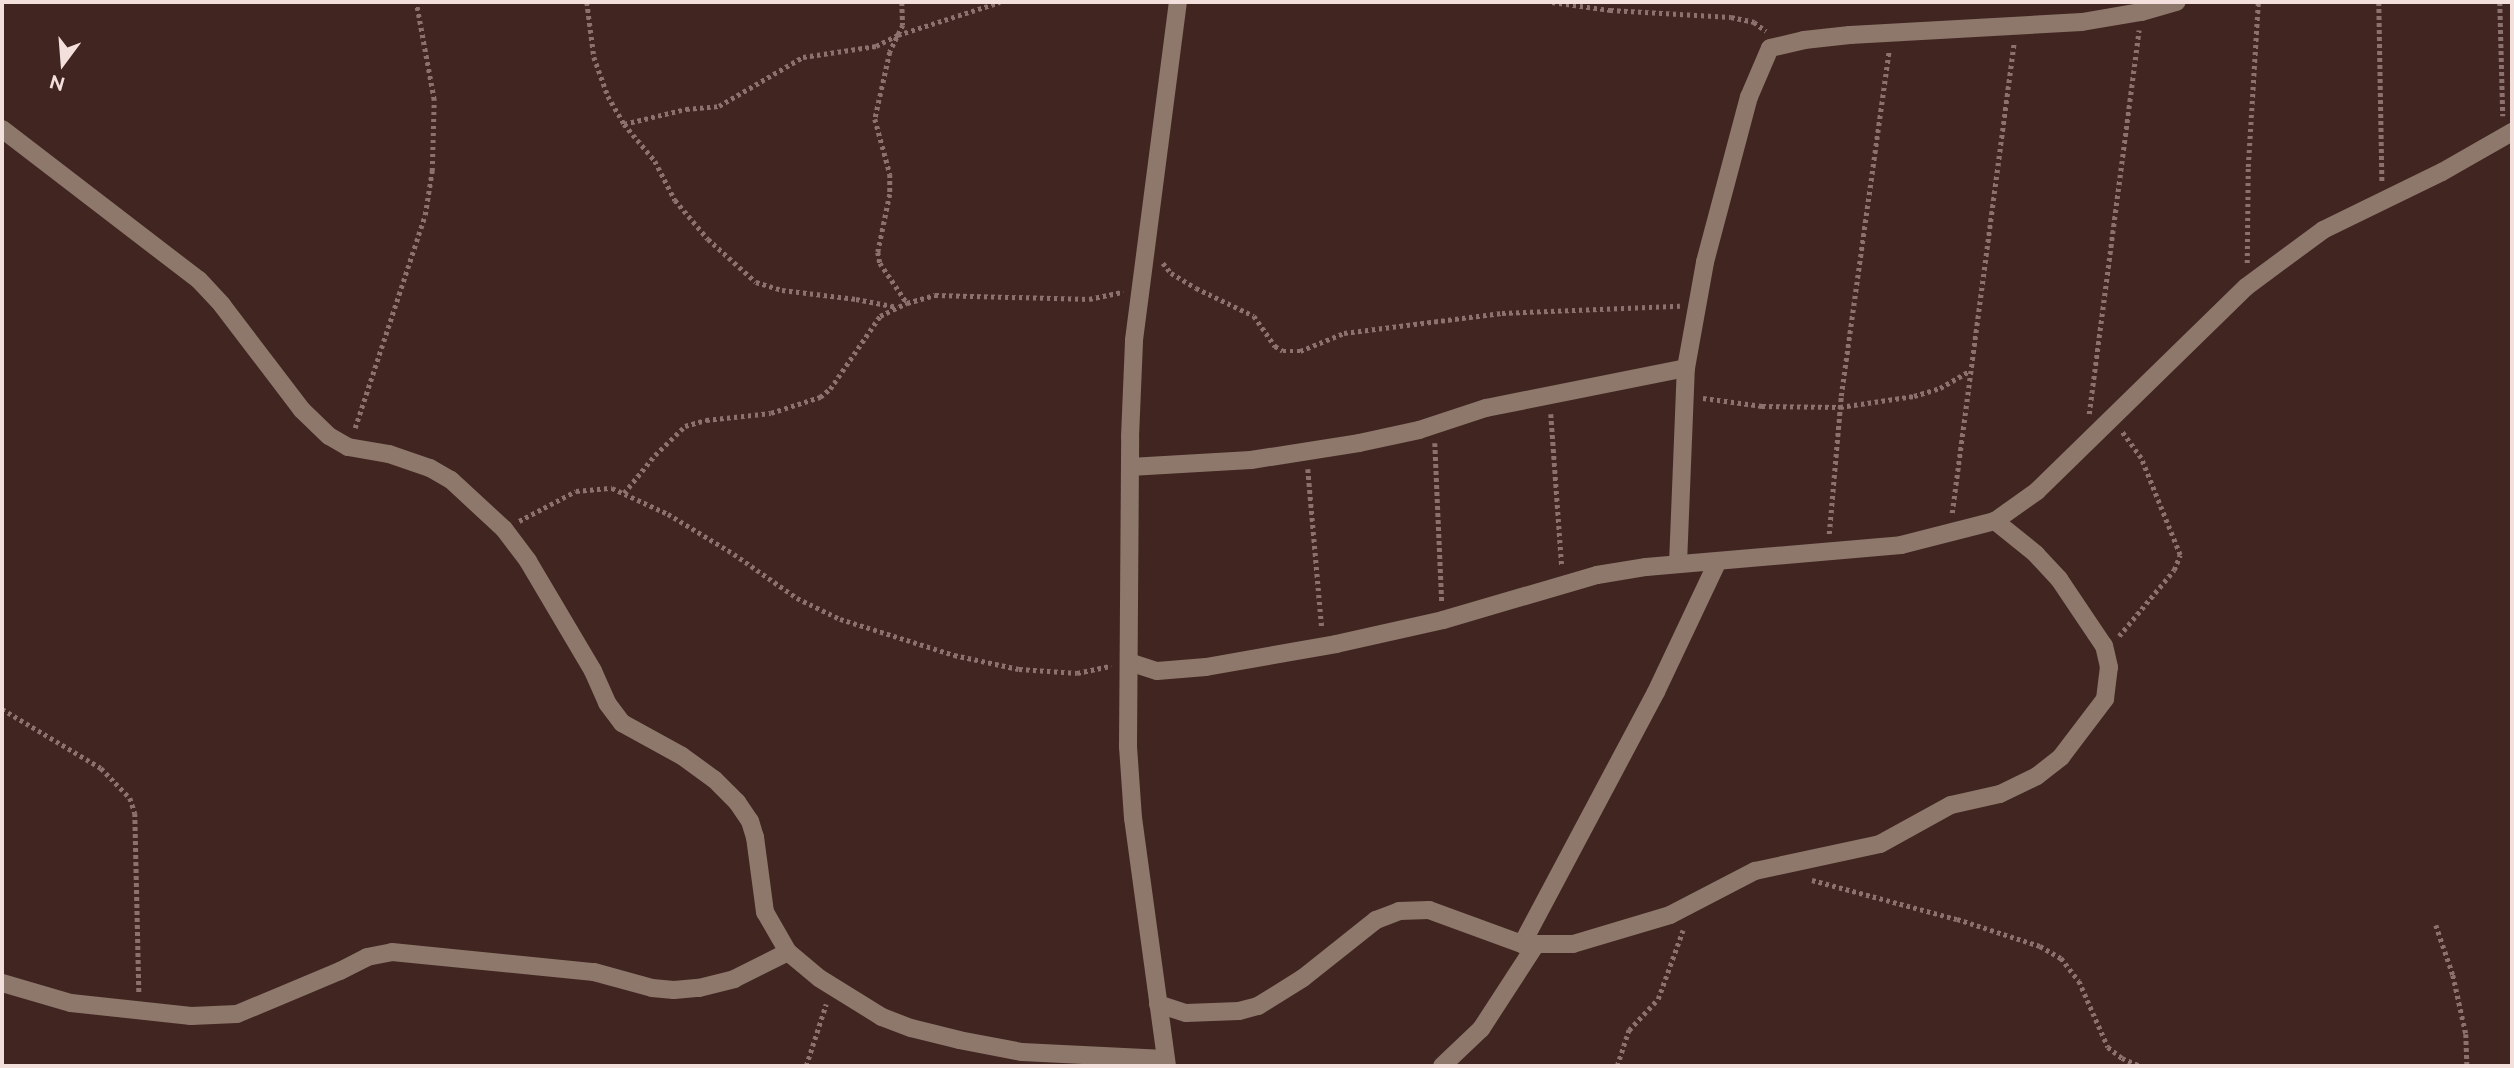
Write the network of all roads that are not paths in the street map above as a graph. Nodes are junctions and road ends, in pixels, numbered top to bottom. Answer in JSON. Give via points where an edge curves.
{"nodes":[{"id":1,"x":1178,"y":2,"type":"edge"},
{"id":2,"x":2177,"y":2,"type":"edge"},
{"id":3,"x":2,"y":128,"type":"edge"},
{"id":4,"x":2508,"y":135,"type":"edge"},
{"id":5,"x":1686,"y":368,"type":"junction"},
{"id":6,"x":1130,"y":467,"type":"junction"},
{"id":7,"x":1995,"y":521,"type":"junction"},
{"id":8,"x":1718,"y":561,"type":"junction"},
{"id":9,"x":1678,"y":564,"type":"junction"},
{"id":10,"x":1129,"y":662,"type":"junction"},
{"id":11,"x":1528,"y":945,"type":"junction"},
{"id":12,"x":789,"y":952,"type":"junction"},
{"id":13,"x":2,"y":983,"type":"edge"},
{"id":14,"x":1158,"y":1004,"type":"junction"},
{"id":15,"x":1166,"y":1063,"type":"edge"},
{"id":16,"x":1442,"y":1066,"type":"edge"}],
"edges":[{"from":1,"to":6,"type":"street","via":[[1134,340]]},
{"from":2,"to":5,"type":"street","via":[[2082,22],[1804,40],[1767,51],[1749,97],[1705,262]]},
{"from":3,"to":12,"type":"street","via":[[199,280],[302,410],[329,436],[348,447],[430,468],[451,480],[504,529],[528,561],[622,723],[714,779],[750,821],[765,912]]},
{"from":4,"to":7,"type":"street","via":[[2323,230],[2246,287],[2037,491]]},
{"from":5,"to":6,"type":"street","via":[[1549,394],[1307,452]]},
{"from":5,"to":9,"type":"street"},
{"from":6,"to":10,"type":"street"},
{"from":7,"to":8,"type":"street","via":[[1901,545]]},
{"from":7,"to":11,"type":"street","via":[[2059,579],[2105,651],[2109,667],[2105,699],[2061,757],[2037,776],[2000,794],[1951,805],[1880,844],[1755,871],[1670,915],[1573,944]]},
{"from":8,"to":9,"type":"street"},
{"from":8,"to":11,"type":"street"},
{"from":9,"to":10,"type":"street","via":[[1597,575],[1443,620],[1324,646],[1194,668],[1157,671]]},
{"from":10,"to":14,"type":"street","via":[[1133,818]]},
{"from":11,"to":14,"type":"street","via":[[1429,911],[1399,911],[1376,920],[1303,978],[1258,1006],[1186,1013]]},
{"from":11,"to":16,"type":"street","via":[[1481,1029]]},
{"from":12,"to":13,"type":"street","via":[[734,979],[674,990],[594,972],[392,952],[367,957],[237,1014],[191,1016],[71,1003]]},
{"from":12,"to":15,"type":"street","via":[[831,987],[911,1028],[1022,1052]]},
{"from":14,"to":15,"type":"street"}]}
